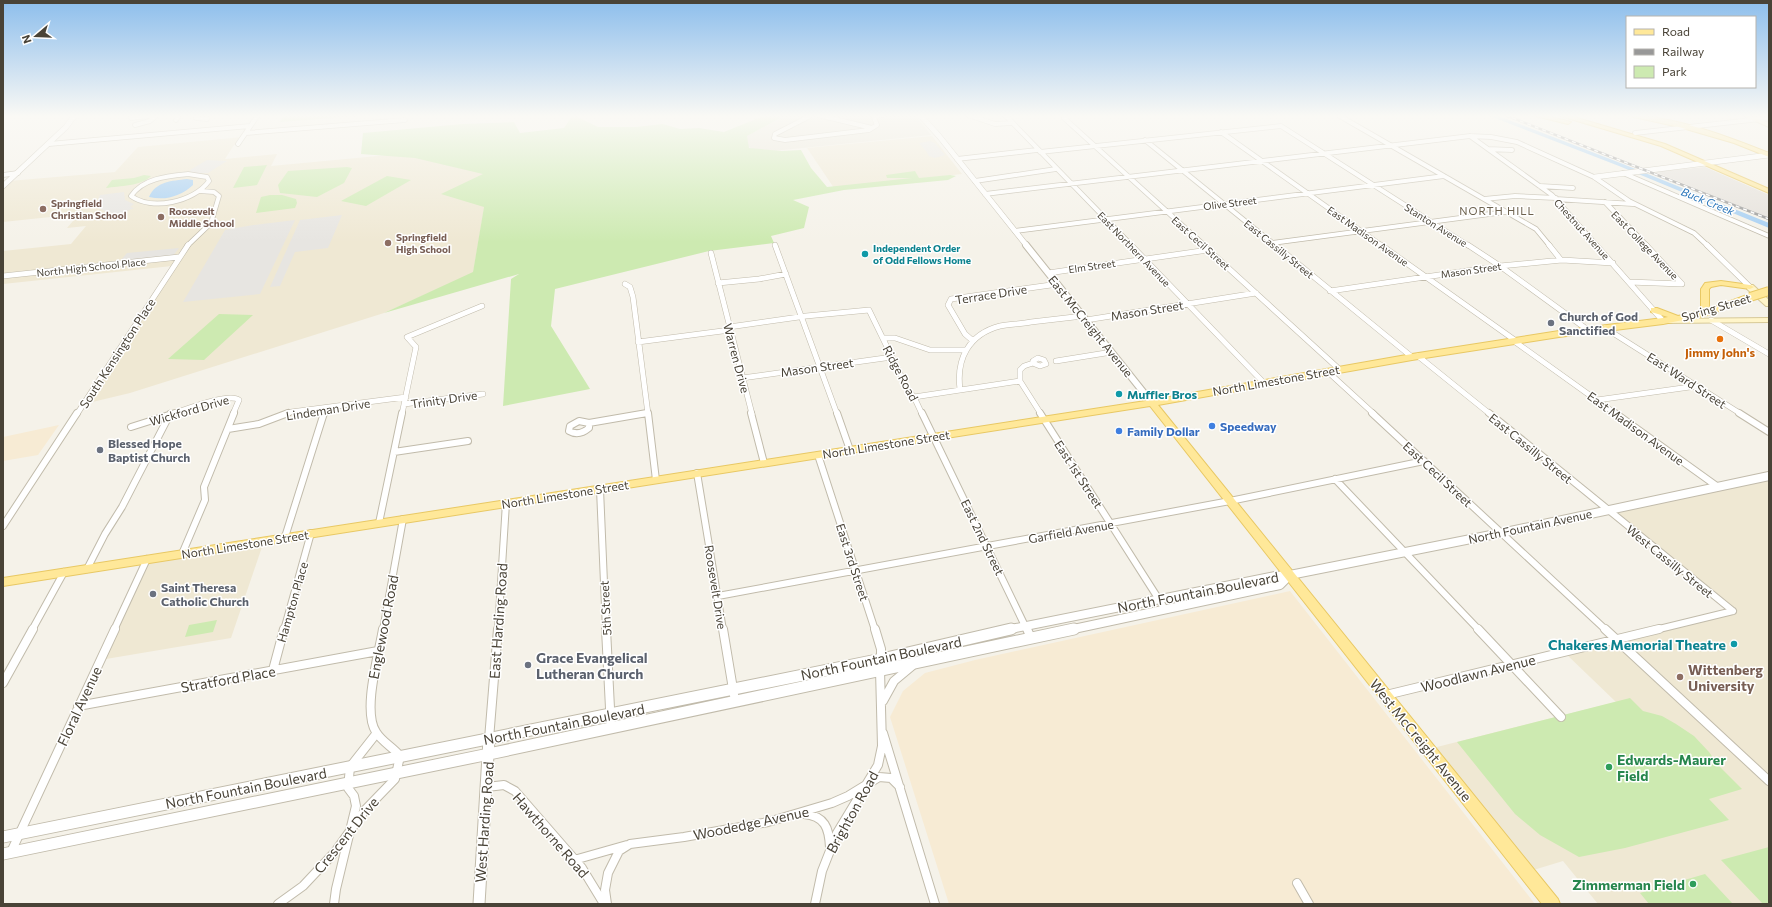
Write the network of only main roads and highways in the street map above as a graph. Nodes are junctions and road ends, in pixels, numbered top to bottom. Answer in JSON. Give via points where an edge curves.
{"nodes":[{"id":1,"x":1692,"y":157,"type":"edge"},
{"id":2,"x":1769,"y":191,"type":"edge"},
{"id":3,"x":1750,"y":287,"type":"joint"},
{"id":4,"x":1769,"y":291,"type":"edge"},
{"id":5,"x":1769,"y":304,"type":"edge"},
{"id":6,"x":1654,"y":310,"type":"road end"},
{"id":7,"x":1704,"y":313,"type":"junction"},
{"id":8,"x":1684,"y":318,"type":"junction"},
{"id":9,"x":1769,"y":320,"type":"edge"},
{"id":10,"x":1663,"y":321,"type":"junction"},
{"id":11,"x":1152,"y":403,"type":"junction"},
{"id":12,"x":1290,"y":575,"type":"joint"},
{"id":13,"x":3,"y":582,"type":"edge"},
{"id":14,"x":1552,"y":904,"type":"edge"}],
"edges":[{"from":1,"to":2,"type":"main road"},
{"from":3,"to":5,"type":"main road"},
{"from":3,"to":7,"type":"main road","via":[[1721,283],[1708,285],[1705,289]]},
{"from":4,"to":7,"type":"main road","name":"Spring Street","bridge":true},
{"from":6,"to":8,"type":"main road"},
{"from":7,"to":8,"type":"main road","name":"Spring Street"},
{"from":8,"to":10,"type":"main road","name":"Spring Street"},
{"from":9,"to":10,"type":"main road","name":"North Limestone Street"},
{"from":10,"to":11,"type":"main road","name":"North Limestone Street","via":[[1415,356]]},
{"from":11,"to":12,"type":"main road","name":"East McCreight Avenue"},
{"from":11,"to":13,"type":"main road","name":"North Limestone Street"},
{"from":12,"to":14,"type":"main road","name":"West McCreight Avenue"}]}
